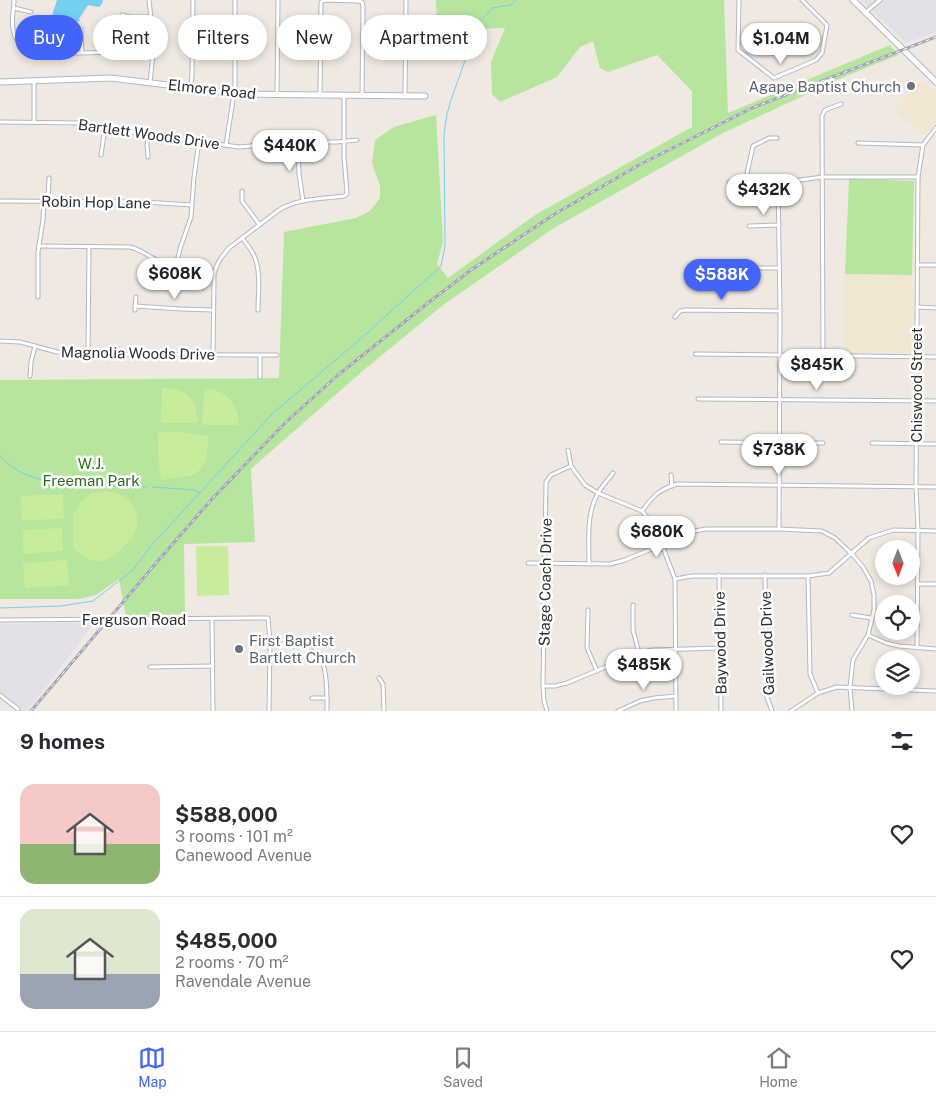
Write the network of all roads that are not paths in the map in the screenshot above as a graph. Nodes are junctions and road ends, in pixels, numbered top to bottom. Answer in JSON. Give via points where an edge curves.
{"nodes":[{"id":1,"x":14,"y":0,"type":"edge"},
{"id":2,"x":149,"y":0,"type":"edge"},
{"id":3,"x":193,"y":0,"type":"edge"},
{"id":4,"x":235,"y":0,"type":"edge"},
{"id":5,"x":278,"y":0,"type":"edge"},
{"id":6,"x":406,"y":0,"type":"edge"},
{"id":7,"x":739,"y":0,"type":"edge"},
{"id":8,"x":802,"y":0,"type":"edge"},
{"id":9,"x":853,"y":0,"type":"edge"},
{"id":10,"x":880,"y":0,"type":"edge"},
{"id":11,"x":14,"y":8,"type":"junction"},
{"id":12,"x":31,"y":12,"type":"dead end"},
{"id":13,"x":866,"y":12,"type":"junction"},
{"id":14,"x":150,"y":15,"type":"edge"},
{"id":15,"x":15,"y":36,"type":"edge"},
{"id":16,"x":153,"y":60,"type":"edge"},
{"id":17,"x":34,"y":80,"type":"junction"},
{"id":18,"x":1,"y":81,"type":"edge"},
{"id":19,"x":150,"y":82,"type":"junction"},
{"id":20,"x":936,"y":82,"type":"edge"},
{"id":21,"x":191,"y":88,"type":"junction"},
{"id":22,"x":234,"y":94,"type":"junction"},
{"id":23,"x":278,"y":95,"type":"junction"},
{"id":24,"x":320,"y":96,"type":"junction"},
{"id":25,"x":344,"y":96,"type":"junction"},
{"id":26,"x":362,"y":96,"type":"junction"},
{"id":27,"x":405,"y":96,"type":"junction"},
{"id":28,"x":425,"y":96,"type":"dead end"},
{"id":29,"x":841,"y":104,"type":"dead end"},
{"id":30,"x":0,"y":122,"type":"edge"},
{"id":31,"x":34,"y":122,"type":"junction"},
{"id":32,"x":105,"y":128,"type":"junction"},
{"id":33,"x":936,"y":128,"type":"edge"},
{"id":34,"x":149,"y":134,"type":"junction"},
{"id":35,"x":777,"y":138,"type":"dead end"},
{"id":36,"x":357,"y":140,"type":"dead end"},
{"id":37,"x":198,"y":141,"type":"junction"},
{"id":38,"x":344,"y":141,"type":"junction"},
{"id":39,"x":298,"y":142,"type":"junction"},
{"id":40,"x":858,"y":143,"type":"dead end"},
{"id":41,"x":226,"y":145,"type":"junction"},
{"id":42,"x":922,"y":145,"type":"junction"},
{"id":43,"x":102,"y":155,"type":"dead end"},
{"id":44,"x":148,"y":157,"type":"dead end"},
{"id":45,"x":822,"y":177,"type":"junction"},
{"id":46,"x":918,"y":177,"type":"junction"},
{"id":47,"x":49,"y":178,"type":"dead end"},
{"id":48,"x":729,"y":182,"type":"dead end"},
{"id":49,"x":746,"y":183,"type":"junction"},
{"id":50,"x":778,"y":183,"type":"junction"},
{"id":51,"x":242,"y":191,"type":"dead end"},
{"id":52,"x":0,"y":201,"type":"edge"},
{"id":53,"x":46,"y":201,"type":"junction"},
{"id":54,"x":303,"y":201,"type":"junction"},
{"id":55,"x":192,"y":205,"type":"junction"},
{"id":56,"x":259,"y":224,"type":"junction"},
{"id":57,"x":749,"y":226,"type":"dead end"},
{"id":58,"x":779,"y":226,"type":"junction"},
{"id":59,"x":242,"y":238,"type":"junction"},
{"id":60,"x":39,"y":246,"type":"junction"},
{"id":61,"x":89,"y":246,"type":"junction"},
{"id":62,"x":917,"y":265,"type":"junction"},
{"id":63,"x":936,"y":265,"type":"edge"},
{"id":64,"x":176,"y":266,"type":"junction"},
{"id":65,"x":732,"y":268,"type":"dead end"},
{"id":66,"x":779,"y":268,"type":"junction"},
{"id":67,"x":214,"y":273,"type":"junction"},
{"id":68,"x":38,"y":297,"type":"dead end"},
{"id":69,"x":136,"y":298,"type":"dead end"},
{"id":70,"x":917,"y":308,"type":"junction"},
{"id":71,"x":936,"y":308,"type":"edge"},
{"id":72,"x":213,"y":310,"type":"junction"},
{"id":73,"x":258,"y":310,"type":"dead end"},
{"id":74,"x":780,"y":311,"type":"junction"},
{"id":75,"x":675,"y":317,"type":"dead end"},
{"id":76,"x":0,"y":341,"type":"edge"},
{"id":77,"x":35,"y":346,"type":"junction"},
{"id":78,"x":88,"y":354,"type":"junction"},
{"id":79,"x":696,"y":354,"type":"dead end"},
{"id":80,"x":213,"y":355,"type":"junction"},
{"id":81,"x":277,"y":355,"type":"dead end"},
{"id":82,"x":780,"y":355,"type":"junction"},
{"id":83,"x":824,"y":355,"type":"junction"},
{"id":84,"x":260,"y":356,"type":"junction"},
{"id":85,"x":917,"y":357,"type":"junction"},
{"id":86,"x":936,"y":357,"type":"edge"},
{"id":87,"x":30,"y":376,"type":"dead end"},
{"id":88,"x":260,"y":377,"type":"dead end"},
{"id":89,"x":698,"y":399,"type":"dead end"},
{"id":90,"x":780,"y":399,"type":"junction"},
{"id":91,"x":936,"y":401,"type":"edge"},
{"id":92,"x":917,"y":402,"type":"junction"},
{"id":93,"x":721,"y":442,"type":"dead end"},
{"id":94,"x":779,"y":443,"type":"junction"},
{"id":95,"x":824,"y":443,"type":"dead end"},
{"id":96,"x":872,"y":443,"type":"dead end"},
{"id":97,"x":916,"y":444,"type":"junction"},
{"id":98,"x":936,"y":444,"type":"edge"},
{"id":99,"x":568,"y":450,"type":"dead end"},
{"id":100,"x":571,"y":466,"type":"junction"},
{"id":101,"x":613,"y":474,"type":"dead end"},
{"id":102,"x":671,"y":476,"type":"dead end"},
{"id":103,"x":672,"y":486,"type":"junction"},
{"id":104,"x":779,"y":486,"type":"junction"},
{"id":105,"x":916,"y":487,"type":"junction"},
{"id":106,"x":936,"y":487,"type":"edge"},
{"id":107,"x":598,"y":493,"type":"junction"},
{"id":108,"x":642,"y":511,"type":"junction"},
{"id":109,"x":779,"y":529,"type":"junction"},
{"id":110,"x":918,"y":530,"type":"junction"},
{"id":111,"x":936,"y":531,"type":"edge"},
{"id":112,"x":918,"y":540,"type":"edge"},
{"id":113,"x":662,"y":545,"type":"junction"},
{"id":114,"x":852,"y":554,"type":"junction"},
{"id":115,"x":528,"y":563,"type":"dead end"},
{"id":116,"x":544,"y":564,"type":"junction"},
{"id":117,"x":589,"y":564,"type":"junction"},
{"id":118,"x":719,"y":575,"type":"junction"},
{"id":119,"x":766,"y":575,"type":"junction"},
{"id":120,"x":808,"y":576,"type":"junction"},
{"id":121,"x":675,"y":578,"type":"junction"},
{"id":122,"x":920,"y":584,"type":"edge"},
{"id":123,"x":936,"y":584,"type":"edge"},
{"id":124,"x":917,"y":585,"type":"edge"},
{"id":125,"x":632,"y":605,"type":"dead end"},
{"id":126,"x":588,"y":610,"type":"dead end"},
{"id":127,"x":852,"y":615,"type":"dead end"},
{"id":128,"x":871,"y":618,"type":"junction"},
{"id":129,"x":212,"y":619,"type":"junction"},
{"id":130,"x":0,"y":620,"type":"edge"},
{"id":131,"x":868,"y":635,"type":"junction"},
{"id":132,"x":270,"y":641,"type":"junction"},
{"id":133,"x":676,"y":648,"type":"junction"},
{"id":134,"x":720,"y":648,"type":"junction"},
{"id":135,"x":917,"y":648,"type":"junction"},
{"id":136,"x":936,"y":649,"type":"edge"},
{"id":137,"x":640,"y":653,"type":"junction"},
{"id":138,"x":213,"y":666,"type":"junction"},
{"id":139,"x":150,"y":667,"type":"dead end"},
{"id":140,"x":597,"y":671,"type":"junction"},
{"id":141,"x":380,"y":678,"type":"dead end"},
{"id":142,"x":543,"y":686,"type":"junction"},
{"id":143,"x":850,"y":687,"type":"junction"},
{"id":144,"x":936,"y":691,"type":"edge"},
{"id":145,"x":818,"y":692,"type":"junction"},
{"id":146,"x":0,"y":695,"type":"edge"},
{"id":147,"x":676,"y":696,"type":"junction"},
{"id":148,"x":312,"y":698,"type":"dead end"},
{"id":149,"x":327,"y":698,"type":"junction"},
{"id":150,"x":18,"y":709,"type":"dead end"},
{"id":151,"x":213,"y":711,"type":"edge"},
{"id":152,"x":269,"y":711,"type":"edge"},
{"id":153,"x":327,"y":711,"type":"edge"},
{"id":154,"x":384,"y":711,"type":"edge"},
{"id":155,"x":547,"y":711,"type":"edge"},
{"id":156,"x":618,"y":711,"type":"edge"},
{"id":157,"x":676,"y":711,"type":"edge"},
{"id":158,"x":721,"y":711,"type":"edge"},
{"id":159,"x":772,"y":711,"type":"edge"},
{"id":160,"x":791,"y":711,"type":"edge"},
{"id":161,"x":852,"y":711,"type":"edge"}],
"edges":[{"from":1,"to":11,"type":"street"},
{"from":2,"to":14,"type":"street"},
{"from":3,"to":21,"type":"street"},
{"from":4,"to":22,"type":"street"},
{"from":5,"to":23,"type":"street"},
{"from":6,"to":27,"type":"street"},
{"from":7,"to":8,"type":"street","via":[[738,50],[774,78],[816,60],[822,52],[827,25]]},
{"from":9,"to":13,"type":"street"},
{"from":10,"to":13,"type":"street"},
{"from":11,"to":12,"type":"street"},
{"from":11,"to":15,"type":"street","via":[[12,27]]},
{"from":13,"to":20,"type":"street"},
{"from":16,"to":19,"type":"street"},
{"from":17,"to":18,"type":"street","name":"Elmore Road"},
{"from":17,"to":19,"type":"street","name":"Elmore Road","via":[[120,78]]},
{"from":17,"to":31,"type":"street"},
{"from":19,"to":21,"type":"street","name":"Elmore Road"},
{"from":21,"to":22,"type":"street","name":"Elmore Road"},
{"from":22,"to":23,"type":"street","name":"Elmore Road"},
{"from":22,"to":41,"type":"street"},
{"from":23,"to":24,"type":"street","name":"Elmore Road"},
{"from":24,"to":25,"type":"street","name":"Elmore Road"},
{"from":24,"to":26,"type":"street","via":[[322,1],[357,0],[363,4]]},
{"from":25,"to":26,"type":"street","name":"Elmore Road"},
{"from":25,"to":38,"type":"street"},
{"from":26,"to":27,"type":"street","name":"Elmore Road"},
{"from":27,"to":28,"type":"street","name":"Elmore Road"},
{"from":29,"to":45,"type":"street","via":[[825,110],[822,116]]},
{"from":30,"to":31,"type":"street","name":"Bartlett Woods Drive"},
{"from":31,"to":32,"type":"street","name":"Bartlett Woods Drive","via":[[82,122]]},
{"from":32,"to":34,"type":"street","name":"Bartlett Woods Drive"},
{"from":32,"to":43,"type":"street"},
{"from":33,"to":42,"type":"street"},
{"from":34,"to":37,"type":"street","name":"Bartlett Woods Drive"},
{"from":34,"to":44,"type":"street"},
{"from":35,"to":49,"type":"street","via":[[769,138],[753,146]]},
{"from":36,"to":38,"type":"street","name":"Bartlett Woods Drive"},
{"from":37,"to":41,"type":"street","name":"Bartlett Woods Drive"},
{"from":37,"to":55,"type":"street"},
{"from":38,"to":39,"type":"street","name":"Bartlett Woods Drive"},
{"from":38,"to":54,"type":"street","via":[[347,194]]},
{"from":39,"to":41,"type":"street","name":"Bartlett Woods Drive","via":[[270,142],[245,147]]},
{"from":39,"to":54,"type":"street"},
{"from":40,"to":42,"type":"street"},
{"from":42,"to":46,"type":"street","name":"Chiswood Street"},
{"from":45,"to":46,"type":"street"},
{"from":45,"to":50,"type":"street"},
{"from":45,"to":83,"type":"street"},
{"from":46,"to":62,"type":"street","name":"Chiswood Street"},
{"from":47,"to":53,"type":"street"},
{"from":48,"to":49,"type":"street"},
{"from":49,"to":50,"type":"street"},
{"from":50,"to":58,"type":"street"},
{"from":51,"to":56,"type":"street","via":[[242,200]]},
{"from":52,"to":53,"type":"street","name":"Robin Hop Lane"},
{"from":53,"to":55,"type":"street","name":"Robin Hop Lane"},
{"from":53,"to":60,"type":"street"},
{"from":54,"to":56,"type":"street","via":[[285,206]]},
{"from":55,"to":64,"type":"street"},
{"from":56,"to":59,"type":"street"},
{"from":57,"to":58,"type":"street"},
{"from":58,"to":66,"type":"street"},
{"from":59,"to":67,"type":"street","via":[[229,248]]},
{"from":59,"to":73,"type":"street","via":[[257,264]]},
{"from":60,"to":61,"type":"street"},
{"from":60,"to":68,"type":"street"},
{"from":61,"to":64,"type":"street","via":[[133,248]]},
{"from":61,"to":78,"type":"street"},
{"from":62,"to":63,"type":"street"},
{"from":62,"to":70,"type":"street","name":"Chiswood Street"},
{"from":64,"to":67,"type":"street"},
{"from":65,"to":66,"type":"street"},
{"from":66,"to":74,"type":"street"},
{"from":67,"to":72,"type":"street"},
{"from":69,"to":72,"type":"street","via":[[135,308]]},
{"from":70,"to":71,"type":"street"},
{"from":70,"to":85,"type":"street","name":"Chiswood Street"},
{"from":72,"to":80,"type":"street"},
{"from":74,"to":75,"type":"street","via":[[685,310]]},
{"from":74,"to":82,"type":"street"},
{"from":76,"to":77,"type":"street","name":"Magnolia Woods Drive"},
{"from":77,"to":78,"type":"street","name":"Magnolia Woods Drive","via":[[66,354]]},
{"from":77,"to":87,"type":"street"},
{"from":78,"to":80,"type":"street","name":"Magnolia Woods Drive"},
{"from":79,"to":82,"type":"street"},
{"from":80,"to":84,"type":"street","name":"Magnolia Woods Drive"},
{"from":81,"to":84,"type":"street","name":"Magnolia Woods Drive"},
{"from":82,"to":83,"type":"street"},
{"from":82,"to":90,"type":"street"},
{"from":83,"to":85,"type":"street"},
{"from":84,"to":88,"type":"street"},
{"from":85,"to":86,"type":"street"},
{"from":85,"to":92,"type":"street","name":"Chiswood Street"},
{"from":89,"to":90,"type":"street"},
{"from":90,"to":92,"type":"street"},
{"from":90,"to":94,"type":"street"},
{"from":91,"to":92,"type":"street"},
{"from":92,"to":97,"type":"street","name":"Chiswood Street"},
{"from":93,"to":94,"type":"street"},
{"from":94,"to":95,"type":"street"},
{"from":94,"to":104,"type":"street"},
{"from":96,"to":97,"type":"street"},
{"from":97,"to":98,"type":"street"},
{"from":97,"to":105,"type":"street","name":"Chiswood Street"},
{"from":99,"to":100,"type":"street"},
{"from":100,"to":107,"type":"street","via":[[585,485]]},
{"from":100,"to":116,"type":"street","name":"Stage Coach Drive","via":[[551,475],[546,482]]},
{"from":101,"to":107,"type":"street"},
{"from":102,"to":103,"type":"street"},
{"from":103,"to":104,"type":"street"},
{"from":103,"to":108,"type":"street","via":[[652,497]]},
{"from":104,"to":105,"type":"street"},
{"from":104,"to":109,"type":"street"},
{"from":105,"to":106,"type":"street"},
{"from":105,"to":110,"type":"street","name":"Chiswood Street"},
{"from":107,"to":108,"type":"street"},
{"from":107,"to":117,"type":"street","via":[[588,525]]},
{"from":108,"to":113,"type":"street"},
{"from":109,"to":113,"type":"street","via":[[706,529]]},
{"from":109,"to":114,"type":"street","via":[[822,531]]},
{"from":110,"to":111,"type":"street"},
{"from":110,"to":112,"type":"street","name":"Chiswood Street"},
{"from":110,"to":114,"type":"street","via":[[893,530],[877,535]]},
{"from":113,"to":117,"type":"street","via":[[626,560]]},
{"from":113,"to":121,"type":"street"},
{"from":114,"to":120,"type":"street","via":[[829,573]]},
{"from":114,"to":128,"type":"street","via":[[871,581],[874,595]]},
{"from":115,"to":116,"type":"street"},
{"from":116,"to":117,"type":"street"},
{"from":116,"to":142,"type":"street","name":"Stage Coach Drive"},
{"from":118,"to":119,"type":"street"},
{"from":118,"to":121,"type":"street"},
{"from":118,"to":134,"type":"street","name":"Baywood Drive"},
{"from":119,"to":120,"type":"street"},
{"from":119,"to":159,"type":"street","name":"Gailwood Drive","via":[[767,697]]},
{"from":120,"to":145,"type":"street","via":[[810,674]]},
{"from":121,"to":133,"type":"street"},
{"from":122,"to":123,"type":"street"},
{"from":124,"to":135,"type":"street","name":"Chiswood Street"},
{"from":125,"to":137,"type":"street","via":[[632,630]]},
{"from":126,"to":140,"type":"street","via":[[587,648]]},
{"from":127,"to":128,"type":"street"},
{"from":128,"to":131,"type":"street"},
{"from":129,"to":130,"type":"street","name":"Ferguson Road"},
{"from":129,"to":132,"type":"street","name":"Ferguson Road","via":[[268,618]]},
{"from":129,"to":138,"type":"street"},
{"from":131,"to":135,"type":"street","via":[[886,643]]},
{"from":131,"to":143,"type":"street","via":[[853,660]]},
{"from":132,"to":149,"type":"street","via":[[299,640],[316,649],[327,683]]},
{"from":132,"to":152,"type":"street"},
{"from":133,"to":134,"type":"street"},
{"from":133,"to":137,"type":"street"},
{"from":133,"to":147,"type":"street"},
{"from":134,"to":158,"type":"street","name":"Baywood Drive"},
{"from":135,"to":136,"type":"street"},
{"from":137,"to":140,"type":"street"},
{"from":138,"to":139,"type":"street"},
{"from":138,"to":151,"type":"street"},
{"from":140,"to":142,"type":"street","via":[[567,683]]},
{"from":141,"to":154,"type":"street"},
{"from":142,"to":155,"type":"street","name":"Stage Coach Drive"},
{"from":143,"to":144,"type":"street"},
{"from":143,"to":145,"type":"street"},
{"from":143,"to":161,"type":"street"},
{"from":145,"to":160,"type":"street"},
{"from":146,"to":150,"type":"street"},
{"from":147,"to":156,"type":"street","via":[[654,698]]},
{"from":147,"to":157,"type":"street"},
{"from":148,"to":149,"type":"street"},
{"from":149,"to":153,"type":"street"}]}
